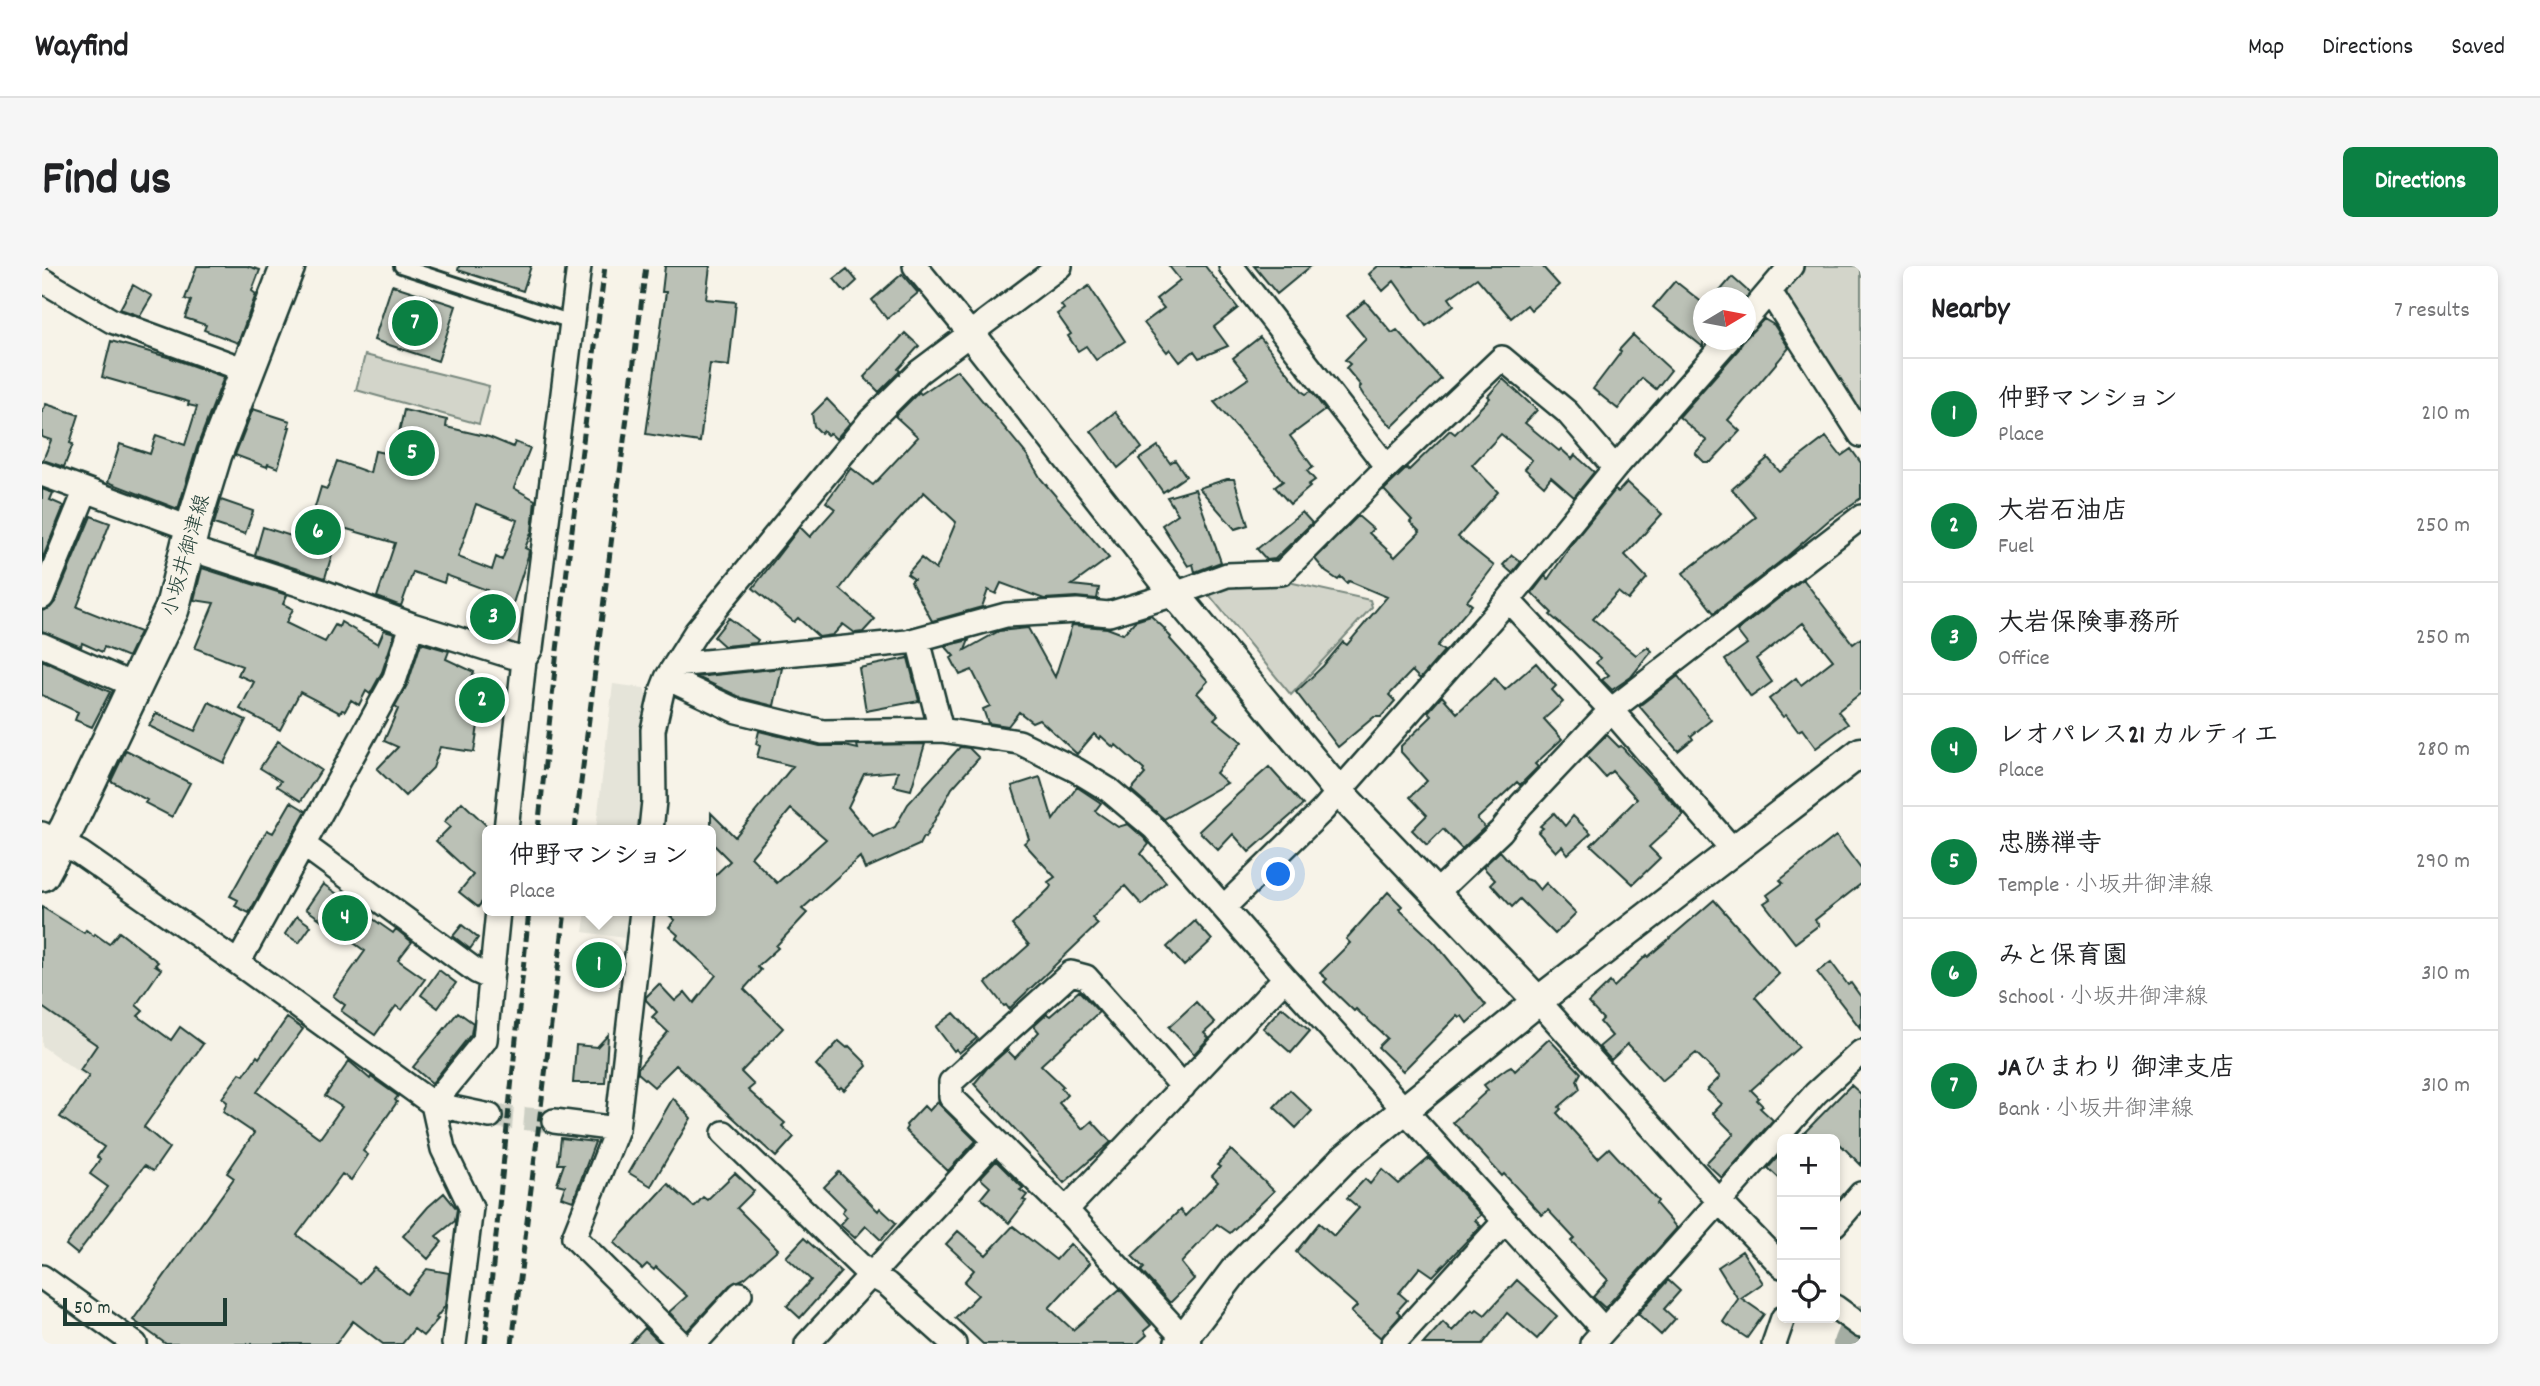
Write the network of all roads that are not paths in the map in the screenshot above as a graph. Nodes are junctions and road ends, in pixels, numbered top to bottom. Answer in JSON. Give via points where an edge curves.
{"nodes":[{"id":1,"x":288,"y":266,"type":"edge"},
{"id":2,"x":401,"y":266,"type":"edge"},
{"id":3,"x":579,"y":266,"type":"edge"},
{"id":4,"x":915,"y":266,"type":"edge"},
{"id":5,"x":1060,"y":266,"type":"edge"},
{"id":6,"x":1231,"y":266,"type":"edge"},
{"id":7,"x":1791,"y":266,"type":"edge"},
{"id":8,"x":42,"y":280,"type":"edge"},
{"id":9,"x":1770,"y":292,"type":"junction"},
{"id":10,"x":1756,"y":308,"type":"edge"},
{"id":11,"x":572,"y":322,"type":"junction"},
{"id":12,"x":970,"y":333,"type":"junction"},
{"id":13,"x":1719,"y":350,"type":"edge"},
{"id":14,"x":248,"y":371,"type":"junction"},
{"id":15,"x":1861,"y":435,"type":"edge"},
{"id":16,"x":1387,"y":467,"type":"junction"},
{"id":17,"x":1615,"y":468,"type":"junction"},
{"id":18,"x":42,"y":474,"type":"edge"},
{"id":19,"x":85,"y":492,"type":"junction"},
{"id":20,"x":1861,"y":517,"type":"edge"},
{"id":21,"x":190,"y":538,"type":"junction"},
{"id":22,"x":1175,"y":594,"type":"junction"},
{"id":23,"x":42,"y":597,"type":"edge"},
{"id":24,"x":1508,"y":600,"type":"junction"},
{"id":25,"x":412,"y":625,"type":"junction"},
{"id":26,"x":918,"y":639,"type":"junction"},
{"id":27,"x":42,"y":645,"type":"edge"},
{"id":28,"x":524,"y":660,"type":"junction"},
{"id":29,"x":671,"y":671,"type":"junction"},
{"id":30,"x":135,"y":686,"type":"junction"},
{"id":31,"x":1611,"y":710,"type":"junction"},
{"id":32,"x":941,"y":730,"type":"junction"},
{"id":33,"x":1861,"y":752,"type":"edge"},
{"id":34,"x":1339,"y":792,"type":"junction"},
{"id":35,"x":507,"y":825,"type":"edge"},
{"id":36,"x":652,"y":825,"type":"edge"},
{"id":37,"x":50,"y":839,"type":"edge"},
{"id":38,"x":304,"y":845,"type":"junction"},
{"id":39,"x":1733,"y":850,"type":"junction"},
{"id":40,"x":42,"y":874,"type":"edge"},
{"id":41,"x":1435,"y":894,"type":"junction"},
{"id":42,"x":1224,"y":906,"type":"junction"},
{"id":43,"x":498,"y":916,"type":"edge"},
{"id":44,"x":641,"y":916,"type":"edge"},
{"id":45,"x":238,"y":962,"type":"junction"},
{"id":46,"x":492,"y":978,"type":"junction"},
{"id":47,"x":1285,"y":978,"type":"junction"},
{"id":48,"x":1538,"y":1001,"type":"junction"},
{"id":49,"x":1861,"y":1052,"type":"edge"},
{"id":50,"x":1183,"y":1087,"type":"junction"},
{"id":51,"x":433,"y":1104,"type":"junction"},
{"id":52,"x":1405,"y":1109,"type":"junction"},
{"id":53,"x":491,"y":1115,"type":"tunnel mouth"},
{"id":54,"x":554,"y":1121,"type":"tunnel mouth"},
{"id":55,"x":617,"y":1129,"type":"junction"},
{"id":56,"x":724,"y":1133,"type":"dead end"},
{"id":57,"x":995,"y":1140,"type":"junction"},
{"id":58,"x":1861,"y":1194,"type":"edge"},
{"id":59,"x":1720,"y":1202,"type":"junction"},
{"id":60,"x":1066,"y":1210,"type":"junction"},
{"id":61,"x":1840,"y":1218,"type":"edge"},
{"id":62,"x":1506,"y":1221,"type":"junction"},
{"id":63,"x":1777,"y":1261,"type":"edge"},
{"id":64,"x":870,"y":1275,"type":"junction"},
{"id":65,"x":42,"y":1277,"type":"edge"},
{"id":66,"x":740,"y":1294,"type":"dead end"},
{"id":67,"x":1840,"y":1311,"type":"edge"},
{"id":68,"x":1781,"y":1323,"type":"edge"},
{"id":69,"x":1861,"y":1326,"type":"edge"},
{"id":70,"x":1598,"y":1337,"type":"edge"},
{"id":71,"x":1184,"y":1342,"type":"edge"},
{"id":72,"x":135,"y":1344,"type":"edge"},
{"id":73,"x":454,"y":1344,"type":"edge"},
{"id":74,"x":681,"y":1344,"type":"edge"},
{"id":75,"x":694,"y":1344,"type":"edge"},
{"id":76,"x":807,"y":1344,"type":"edge"},
{"id":77,"x":954,"y":1344,"type":"edge"},
{"id":78,"x":1393,"y":1344,"type":"edge"},
{"id":79,"x":1774,"y":1344,"type":"edge"}],
"edges":[{"from":1,"to":14,"type":"main road","name":"小坂井御津線"},
{"from":2,"to":11,"type":"lane"},
{"from":3,"to":11,"type":"street"},
{"from":4,"to":12,"type":"street"},
{"from":5,"to":12,"type":"street"},
{"from":6,"to":16,"type":"street"},
{"from":7,"to":9,"type":"street"},
{"from":8,"to":14,"type":"street","via":[[112,321]]},
{"from":9,"to":10,"type":"street"},
{"from":9,"to":15,"type":"street"},
{"from":11,"to":28,"type":"street","via":[[531,648]]},
{"from":12,"to":22,"type":"street"},
{"from":12,"to":29,"type":"street","via":[[919,372],[869,422],[696,632]]},
{"from":13,"to":17,"type":"street"},
{"from":14,"to":21,"type":"main road","name":"小坂井御津線","via":[[215,454]]},
{"from":16,"to":17,"type":"street","via":[[1502,358],[1567,412]]},
{"from":16,"to":22,"type":"street","via":[[1282,573],[1227,575]]},
{"from":17,"to":24,"type":"street"},
{"from":18,"to":19,"type":"street"},
{"from":19,"to":21,"type":"street"},
{"from":19,"to":23,"type":"street"},
{"from":20,"to":31,"type":"street"},
{"from":21,"to":25,"type":"street"},
{"from":21,"to":30,"type":"main road","name":"小坂井御津線","via":[[172,609]]},
{"from":22,"to":26,"type":"street","via":[[1109,614],[1006,615]]},
{"from":22,"to":34,"type":"street"},
{"from":24,"to":31,"type":"street"},
{"from":24,"to":34,"type":"street"},
{"from":25,"to":28,"type":"street"},
{"from":25,"to":38,"type":"street","via":[[395,678]]},
{"from":26,"to":29,"type":"street"},
{"from":26,"to":32,"type":"street"},
{"from":27,"to":30,"type":"street"},
{"from":28,"to":35,"type":"street"},
{"from":29,"to":32,"type":"street","via":[[737,711],[823,732]]},
{"from":29,"to":36,"type":"street","via":[[653,730]]},
{"from":30,"to":37,"type":"main road","name":"小坂井御津線"},
{"from":31,"to":39,"type":"street"},
{"from":31,"to":41,"type":"street","via":[[1501,831]]},
{"from":32,"to":42,"type":"street","via":[[1020,742],[1109,790],[1154,828]]},
{"from":33,"to":39,"type":"street"},
{"from":34,"to":41,"type":"street"},
{"from":34,"to":42,"type":"street"},
{"from":37,"to":40,"type":"main road","name":"小坂井御津線"},
{"from":37,"to":45,"type":"street","via":[[79,853]]},
{"from":38,"to":45,"type":"street"},
{"from":38,"to":46,"type":"street","via":[[476,971]]},
{"from":39,"to":48,"type":"street"},
{"from":41,"to":48,"type":"street"},
{"from":42,"to":47,"type":"street"},
{"from":43,"to":46,"type":"street"},
{"from":44,"to":55,"type":"street"},
{"from":45,"to":51,"type":"street"},
{"from":46,"to":51,"type":"street","via":[[485,1040]]},
{"from":47,"to":50,"type":"street"},
{"from":47,"to":52,"type":"street"},
{"from":48,"to":52,"type":"street"},
{"from":48,"to":59,"type":"street"},
{"from":49,"to":59,"type":"street","via":[[1816,1093]]},
{"from":50,"to":57,"type":"street","via":[[1086,977],[1071,973],[951,1082],[951,1097]]},
{"from":50,"to":60,"type":"street"},
{"from":51,"to":53,"type":"street"},
{"from":51,"to":73,"type":"street","via":[[443,1149],[471,1207]]},
{"from":52,"to":62,"type":"street"},
{"from":52,"to":71,"type":"street","via":[[1343,1160],[1236,1270]]},
{"from":54,"to":55,"type":"street"},
{"from":55,"to":74,"type":"street","via":[[574,1237]]},
{"from":56,"to":64,"type":"street"},
{"from":57,"to":60,"type":"street"},
{"from":57,"to":64,"type":"street"},
{"from":58,"to":61,"type":"street"},
{"from":59,"to":63,"type":"street"},
{"from":59,"to":70,"type":"street"},
{"from":60,"to":71,"type":"street"},
{"from":62,"to":70,"type":"street"},
{"from":62,"to":78,"type":"street"},
{"from":64,"to":76,"type":"street"},
{"from":64,"to":77,"type":"street","via":[[887,1284]]},
{"from":65,"to":72,"type":"street"},
{"from":66,"to":75,"type":"street"},
{"from":67,"to":69,"type":"street"},
{"from":68,"to":79,"type":"street"}]}
